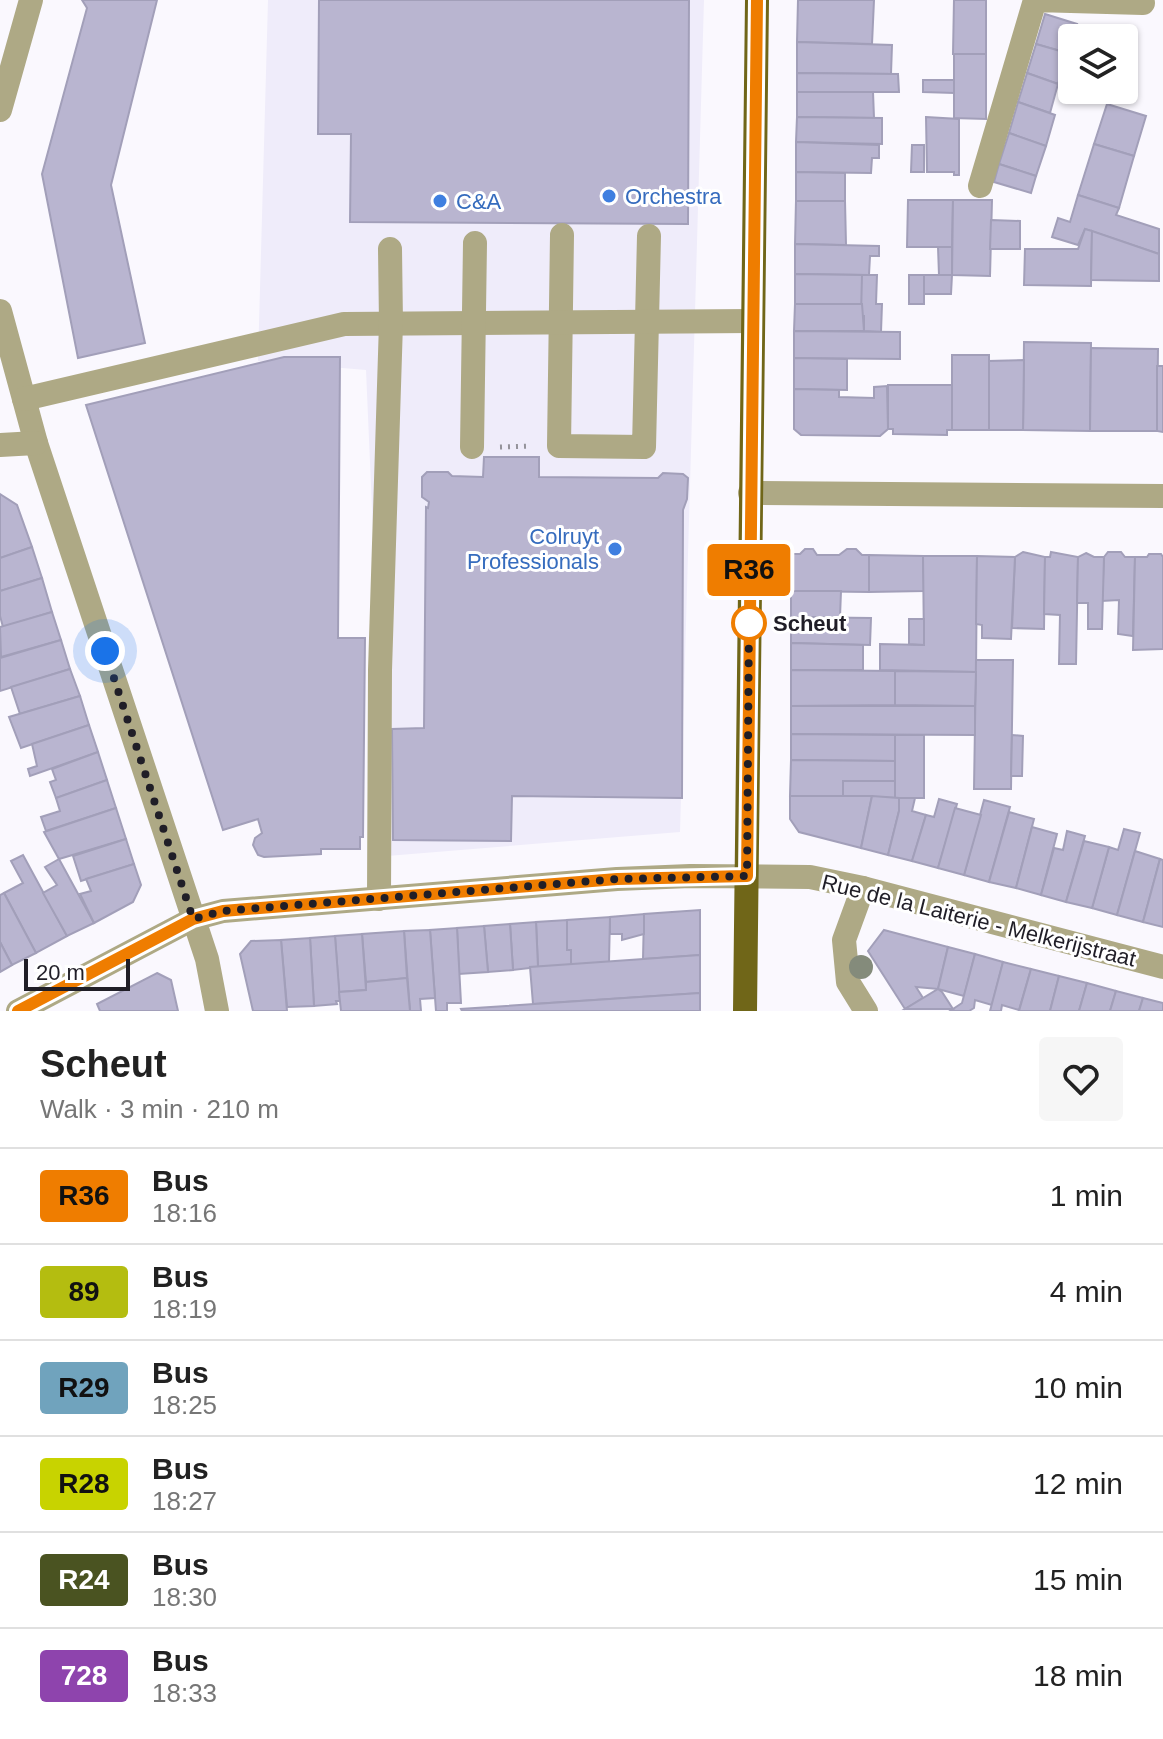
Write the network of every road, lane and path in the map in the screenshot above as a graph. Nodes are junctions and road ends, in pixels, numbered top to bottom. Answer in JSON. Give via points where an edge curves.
{"nodes":[{"id":1,"x":31,"y":0,"type":"edge"},
{"id":2,"x":757,"y":0,"type":"edge"},
{"id":3,"x":1150,"y":2,"type":"edge"},
{"id":4,"x":0,"y":110,"type":"edge"},
{"id":5,"x":980,"y":186,"type":"dead end"},
{"id":6,"x":562,"y":235,"type":"dead end"},
{"id":7,"x":649,"y":236,"type":"dead end"},
{"id":8,"x":475,"y":243,"type":"dead end"},
{"id":9,"x":390,"y":249,"type":"dead end"},
{"id":10,"x":0,"y":311,"type":"edge"},
{"id":11,"x":647,"y":321,"type":"junction"},
{"id":12,"x":753,"y":321,"type":"junction"},
{"id":13,"x":560,"y":322,"type":"junction"},
{"id":14,"x":391,"y":323,"type":"junction"},
{"id":15,"x":472,"y":323,"type":"junction"},
{"id":16,"x":24,"y":399,"type":"junction"},
{"id":17,"x":36,"y":443,"type":"junction"},
{"id":18,"x":0,"y":445,"type":"edge"},
{"id":19,"x":559,"y":446,"type":"junction"},
{"id":20,"x":472,"y":447,"type":"joint"},
{"id":21,"x":750,"y":493,"type":"junction"},
{"id":22,"x":1163,"y":496,"type":"edge"},
{"id":23,"x":747,"y":876,"type":"junction"},
{"id":24,"x":863,"y":888,"type":"junction"},
{"id":25,"x":379,"y":899,"type":"junction"},
{"id":26,"x":193,"y":919,"type":"junction"},
{"id":27,"x":1163,"y":967,"type":"edge"},
{"id":28,"x":18,"y":1011,"type":"edge"},
{"id":29,"x":217,"y":1011,"type":"edge"},
{"id":30,"x":745,"y":1011,"type":"edge"},
{"id":31,"x":866,"y":1011,"type":"edge"}],
"edges":[{"from":1,"to":4,"type":"street"},
{"from":2,"to":12,"type":"main road"},
{"from":3,"to":5,"type":"street","via":[[1035,0]]},
{"from":6,"to":13,"type":"street"},
{"from":7,"to":11,"type":"street"},
{"from":8,"to":15,"type":"street"},
{"from":9,"to":14,"type":"street"},
{"from":10,"to":16,"type":"street"},
{"from":11,"to":12,"type":"street"},
{"from":11,"to":13,"type":"street"},
{"from":11,"to":19,"type":"street","via":[[644,447]]},
{"from":12,"to":21,"type":"main road"},
{"from":13,"to":15,"type":"street"},
{"from":13,"to":19,"type":"street"},
{"from":14,"to":15,"type":"street"},
{"from":14,"to":16,"type":"street","via":[[344,324]]},
{"from":14,"to":25,"type":"street"},
{"from":15,"to":20,"type":"street"},
{"from":16,"to":17,"type":"street"},
{"from":17,"to":18,"type":"street"},
{"from":17,"to":26,"type":"street"},
{"from":19,"to":20,"type":"path"},
{"from":21,"to":22,"type":"street"},
{"from":21,"to":23,"type":"main road"},
{"from":23,"to":24,"type":"street","name":"Rue de la Laiterie - Melkerijstraat","via":[[810,877]]},
{"from":23,"to":25,"type":"street","name":"Rue de la Laiterie - Melkerijstraat","via":[[617,879]]},
{"from":23,"to":30,"type":"main road"},
{"from":24,"to":27,"type":"street","name":"Rue de la Laiterie - Melkerijstraat"},
{"from":24,"to":31,"type":"street","via":[[844,940],[848,982]]},
{"from":25,"to":26,"type":"street","name":"Rue de la Laiterie - Melkerijstraat","via":[[223,911]]},
{"from":26,"to":28,"type":"street","name":"Rue de la Laiterie - Melkerijstraat"},
{"from":26,"to":29,"type":"street"}]}
